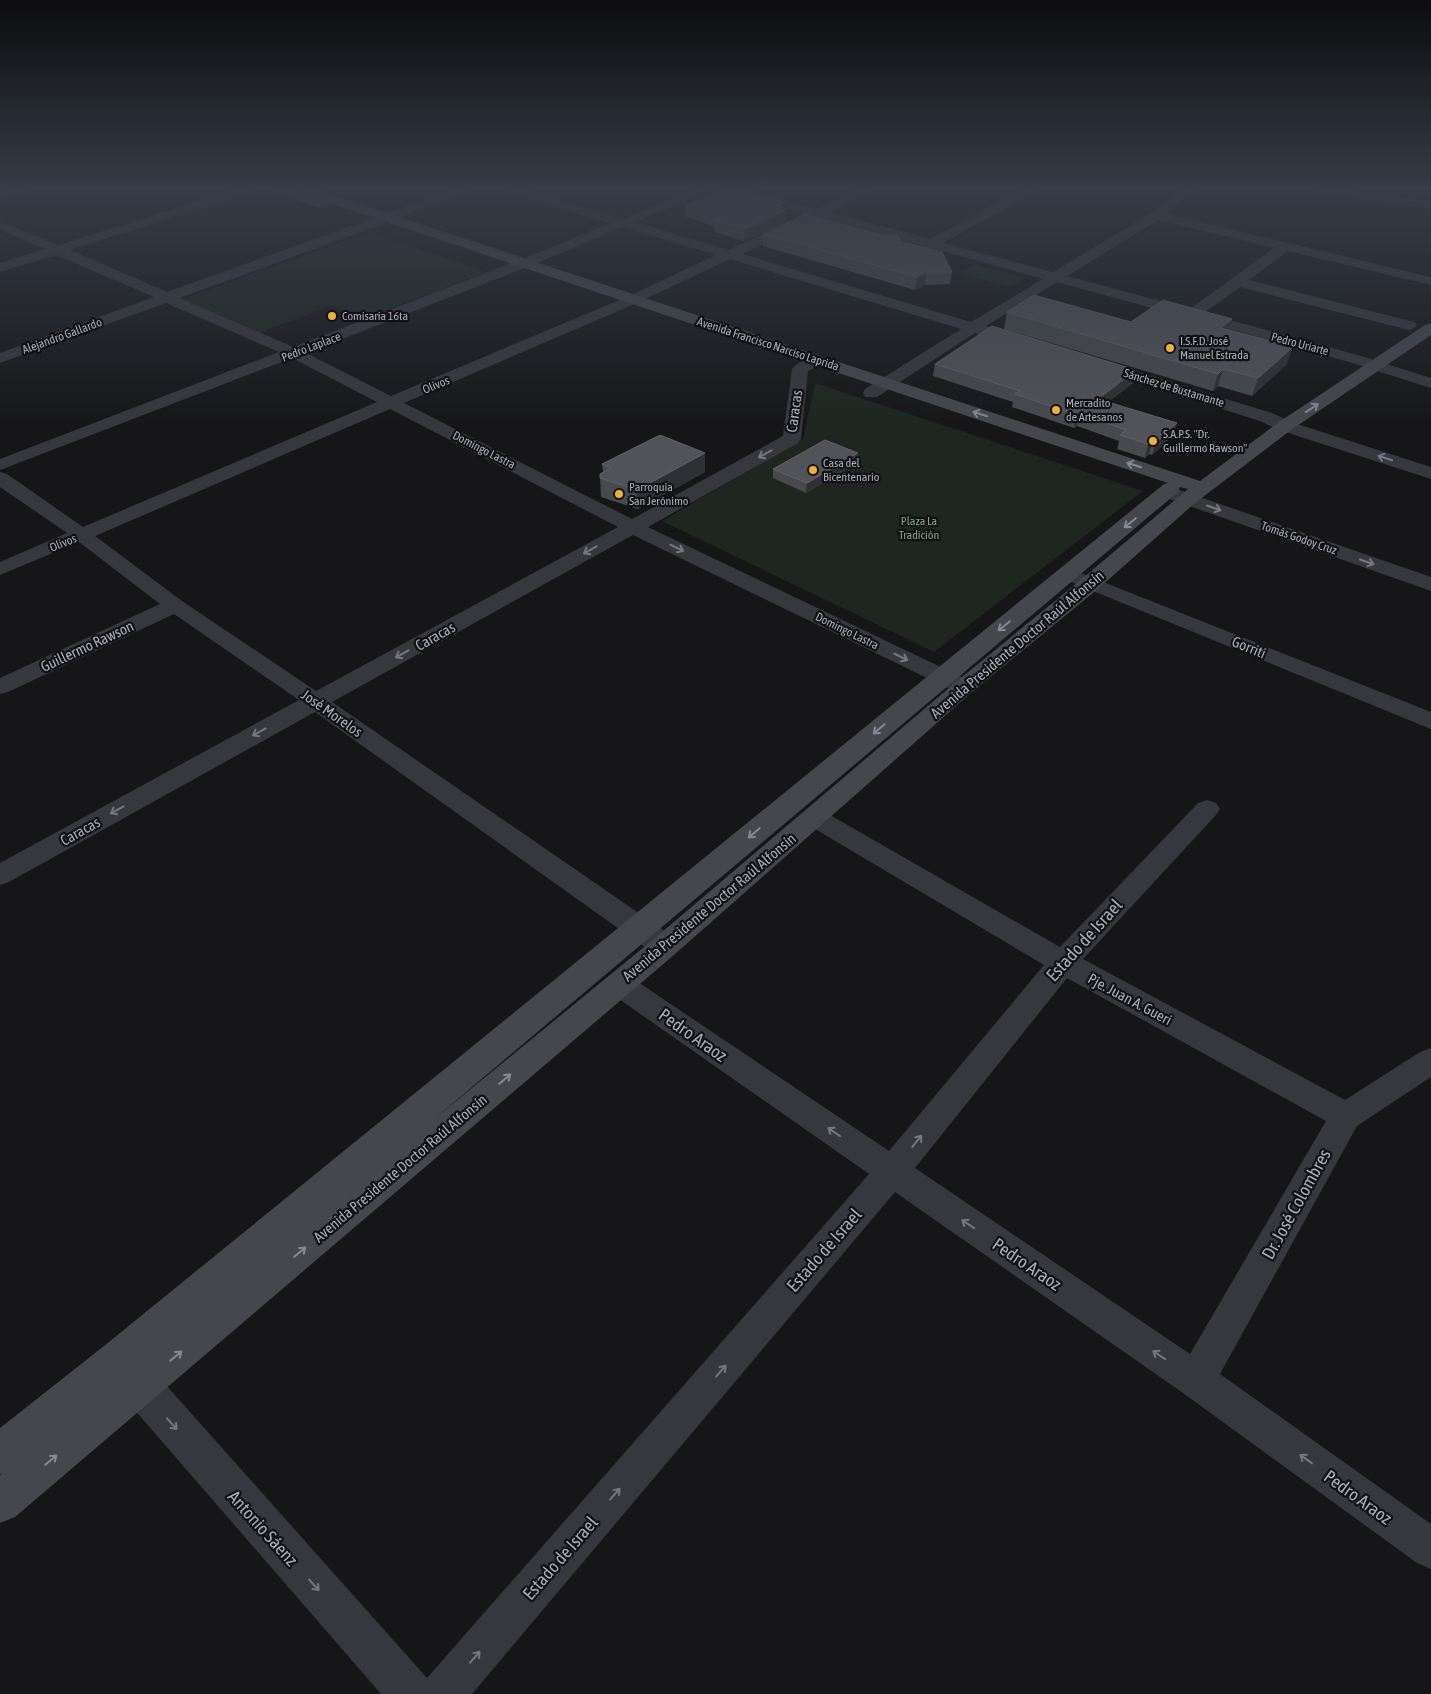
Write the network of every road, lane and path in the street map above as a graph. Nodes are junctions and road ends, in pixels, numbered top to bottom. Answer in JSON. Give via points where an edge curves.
{"nodes":[{"id":1,"x":101,"y":269,"type":"edge"},
{"id":2,"x":247,"y":269,"type":"edge"},
{"id":3,"x":509,"y":269,"type":"edge"},
{"id":4,"x":525,"y":269,"type":"edge"},
{"id":5,"x":528,"y":269,"type":"edge"},
{"id":6,"x":700,"y":269,"type":"edge"},
{"id":7,"x":778,"y":269,"type":"edge"},
{"id":8,"x":1021,"y":269,"type":"edge"},
{"id":9,"x":1068,"y":269,"type":"edge"},
{"id":10,"x":1256,"y":269,"type":"edge"},
{"id":11,"x":1382,"y":269,"type":"edge"},
{"id":12,"x":1053,"y":278,"type":"junction"},
{"id":13,"x":1431,"y":281,"type":"edge"},
{"id":14,"x":1239,"y":282,"type":"junction"},
{"id":15,"x":167,"y":298,"type":"junction"},
{"id":16,"x":634,"y":300,"type":"junction"},
{"id":17,"x":618,"y":306,"type":"junction"},
{"id":18,"x":1192,"y":315,"type":"junction"},
{"id":19,"x":1427,"y":321,"type":"edge"},
{"id":20,"x":1409,"y":325,"type":"junction"},
{"id":21,"x":974,"y":327,"type":"junction"},
{"id":22,"x":1030,"y":344,"type":"edge"},
{"id":23,"x":294,"y":353,"type":"junction"},
{"id":24,"x":0,"y":358,"type":"edge"},
{"id":25,"x":1355,"y":359,"type":"junction"},
{"id":26,"x":1086,"y":361,"type":"edge"},
{"id":27,"x":807,"y":365,"type":"junction"},
{"id":28,"x":1375,"y":367,"type":"junction"},
{"id":29,"x":1339,"y":370,"type":"dead end"},
{"id":30,"x":1431,"y":382,"type":"edge"},
{"id":31,"x":886,"y":383,"type":"junction"},
{"id":32,"x":871,"y":393,"type":"junction"},
{"id":33,"x":392,"y":404,"type":"junction"},
{"id":34,"x":1282,"y":406,"type":"dead end"},
{"id":35,"x":1266,"y":417,"type":"junction"},
{"id":36,"x":1285,"y":426,"type":"junction"},
{"id":37,"x":1250,"y":428,"type":"dead end"},
{"id":38,"x":0,"y":464,"type":"edge"},
{"id":39,"x":1431,"y":473,"type":"edge"},
{"id":40,"x":0,"y":478,"type":"edge"},
{"id":41,"x":1187,"y":485,"type":"junction"},
{"id":42,"x":633,"y":527,"type":"junction"},
{"id":43,"x":82,"y":535,"type":"junction"},
{"id":44,"x":0,"y":569,"type":"edge"},
{"id":45,"x":1079,"y":579,"type":"junction"},
{"id":46,"x":1431,"y":584,"type":"edge"},
{"id":47,"x":174,"y":605,"type":"junction"},
{"id":48,"x":953,"y":682,"type":"junction"},
{"id":49,"x":0,"y":687,"type":"edge"},
{"id":50,"x":315,"y":701,"type":"junction"},
{"id":51,"x":1431,"y":721,"type":"edge"},
{"id":52,"x":1207,"y":809,"type":"dead end"},
{"id":53,"x":814,"y":817,"type":"junction"},
{"id":54,"x":0,"y":875,"type":"edge"},
{"id":55,"x":652,"y":937,"type":"junction"},
{"id":56,"x":1062,"y":962,"type":"junction"},
{"id":57,"x":619,"y":984,"type":"junction"},
{"id":58,"x":1431,"y":1061,"type":"edge"},
{"id":59,"x":1346,"y":1116,"type":"junction"},
{"id":60,"x":892,"y":1172,"type":"junction"},
{"id":61,"x":128,"y":1374,"type":"junction"},
{"id":62,"x":1196,"y":1380,"type":"junction"},
{"id":63,"x":5,"y":1475,"type":"edge"},
{"id":64,"x":1431,"y":1549,"type":"edge"},
{"id":65,"x":411,"y":1694,"type":"edge"},
{"id":66,"x":443,"y":1694,"type":"edge"}],
"edges":[{"from":1,"to":15,"type":"street","name":"Domingo Lastra"},
{"from":2,"to":15,"type":"street","name":"Alejandro Gallardo"},
{"from":3,"to":23,"type":"street","name":"Pedro Laplace"},
{"from":4,"to":17,"type":"main road","name":"Avenida Francisco Narciso Laprida"},
{"from":5,"to":16,"type":"main road","name":"Avenida Francisco Narciso Laprida"},
{"from":6,"to":16,"type":"street","name":"Olivos"},
{"from":7,"to":21,"type":"street"},
{"from":8,"to":12,"type":"street","name":"Pedro Uriarte"},
{"from":9,"to":12,"type":"street"},
{"from":10,"to":14,"type":"street"},
{"from":11,"to":13,"type":"street"},
{"from":12,"to":18,"type":"street","name":"Pedro Uriarte"},
{"from":12,"to":21,"type":"street"},
{"from":14,"to":18,"type":"street"},
{"from":14,"to":20,"type":"street"},
{"from":15,"to":23,"type":"street","name":"Domingo Lastra"},
{"from":15,"to":24,"type":"street","name":"Alejandro Gallardo"},
{"from":16,"to":17,"type":"street","name":"Olivos"},
{"from":16,"to":27,"type":"main road","name":"Avenida Francisco Narciso Laprida"},
{"from":17,"to":27,"type":"main road","name":"Avenida Francisco Narciso Laprida"},
{"from":17,"to":33,"type":"street","name":"Olivos"},
{"from":18,"to":25,"type":"street","name":"Pedro Uriarte"},
{"from":19,"to":20,"type":"main road","name":"Avenida Presidente Doctor Raúl Alfonsín"},
{"from":19,"to":28,"type":"main road","name":"Avenida Presidente Doctor Raúl Alfonsín"},
{"from":20,"to":25,"type":"main road","name":"Avenida Presidente Doctor Raúl Alfonsín"},
{"from":21,"to":22,"type":"street"},
{"from":21,"to":31,"type":"street"},
{"from":23,"to":33,"type":"street","name":"Domingo Lastra"},
{"from":23,"to":38,"type":"street","name":"Pedro Laplace"},
{"from":25,"to":28,"type":"street","name":"Pedro Uriarte"},
{"from":25,"to":29,"type":"main road","name":"Avenida Presidente Doctor Raúl Alfonsín"},
{"from":26,"to":35,"type":"street","name":"Sánchez de Bustamante"},
{"from":27,"to":31,"type":"main road","name":"Avenida Francisco Narciso Laprida"},
{"from":27,"to":32,"type":"main road","name":"Avenida Francisco Narciso Laprida"},
{"from":27,"to":42,"type":"street","name":"Caracas","one_way":true,"via":[[792,439]]},
{"from":28,"to":30,"type":"street","name":"Pedro Uriarte"},
{"from":36,"to":28,"type":"main road","name":"Avenida Presidente Doctor Raúl Alfonsín","one_way":true},
{"from":31,"to":32,"type":"street"},
{"from":41,"to":31,"type":"main road","name":"Avenida Francisco Narciso Laprida","one_way":true},
{"from":32,"to":41,"type":"main road","name":"Avenida Francisco Narciso Laprida"},
{"from":33,"to":42,"type":"street","name":"Domingo Lastra"},
{"from":33,"to":43,"type":"street","name":"Olivos"},
{"from":34,"to":35,"type":"main road"},
{"from":35,"to":36,"type":"street","name":"Sánchez de Bustamante"},
{"from":35,"to":37,"type":"main road"},
{"from":39,"to":36,"type":"street","name":"Sánchez de Bustamante","one_way":true},
{"from":36,"to":41,"type":"main road","name":"Avenida Presidente Doctor Raúl Alfonsín"},
{"from":40,"to":43,"type":"street","name":"José Morelos"},
{"from":41,"to":45,"type":"main road","name":"Avenida Presidente Doctor Raúl Alfonsín"},
{"from":41,"to":46,"type":"street","name":"Tomás Godoy Cruz","one_way":true},
{"from":42,"to":48,"type":"street","name":"Domingo Lastra","one_way":true},
{"from":42,"to":50,"type":"street","name":"Caracas","one_way":true},
{"from":43,"to":44,"type":"street","name":"Olivos"},
{"from":43,"to":47,"type":"street","name":"José Morelos"},
{"from":45,"to":48,"type":"main road","name":"Avenida Presidente Doctor Raúl Alfonsín"},
{"from":45,"to":51,"type":"street","name":"Gorriti"},
{"from":47,"to":49,"type":"street","name":"Guillermo Rawson"},
{"from":47,"to":50,"type":"street","name":"José Morelos"},
{"from":48,"to":53,"type":"main road","name":"Avenida Presidente Doctor Raúl Alfonsín"},
{"from":48,"to":55,"type":"main road","name":"Avenida Presidente Doctor Raúl Alfonsín","one_way":true},
{"from":50,"to":54,"type":"street","name":"Caracas","one_way":true},
{"from":50,"to":55,"type":"street","name":"José Morelos"},
{"from":52,"to":56,"type":"street","name":"Estado de Israel"},
{"from":53,"to":55,"type":"main road","name":"Avenida Presidente Doctor Raúl Alfonsín"},
{"from":53,"to":56,"type":"street","name":"Pje. Juan A. Gueri"},
{"from":55,"to":57,"type":"main road","name":"Avenida Presidente Doctor Raúl Alfonsín"},
{"from":55,"to":61,"type":"main road","name":"Avenida Presidente Doctor Raúl Alfonsín"},
{"from":56,"to":59,"type":"street","name":"Pje. Juan A. Gueri"},
{"from":60,"to":56,"type":"street","name":"Estado de Israel","one_way":true},
{"from":60,"to":57,"type":"street","name":"Pedro Araoz","one_way":true},
{"from":61,"to":57,"type":"main road","name":"Avenida Presidente Doctor Raúl Alfonsín","one_way":true},
{"from":58,"to":59,"type":"street","name":"Dr. José Colombres"},
{"from":59,"to":62,"type":"street","name":"Dr. José Colombres"},
{"from":62,"to":60,"type":"street","name":"Pedro Araoz","one_way":true},
{"from":66,"to":60,"type":"street","name":"Estado de Israel","one_way":true},
{"from":61,"to":63,"type":"main road","name":"Avenida Presidente Doctor Raúl Alfonsín"},
{"from":61,"to":65,"type":"street","name":"Antonio Sáenz","one_way":true},
{"from":64,"to":62,"type":"street","name":"Pedro Araoz","one_way":true}]}
